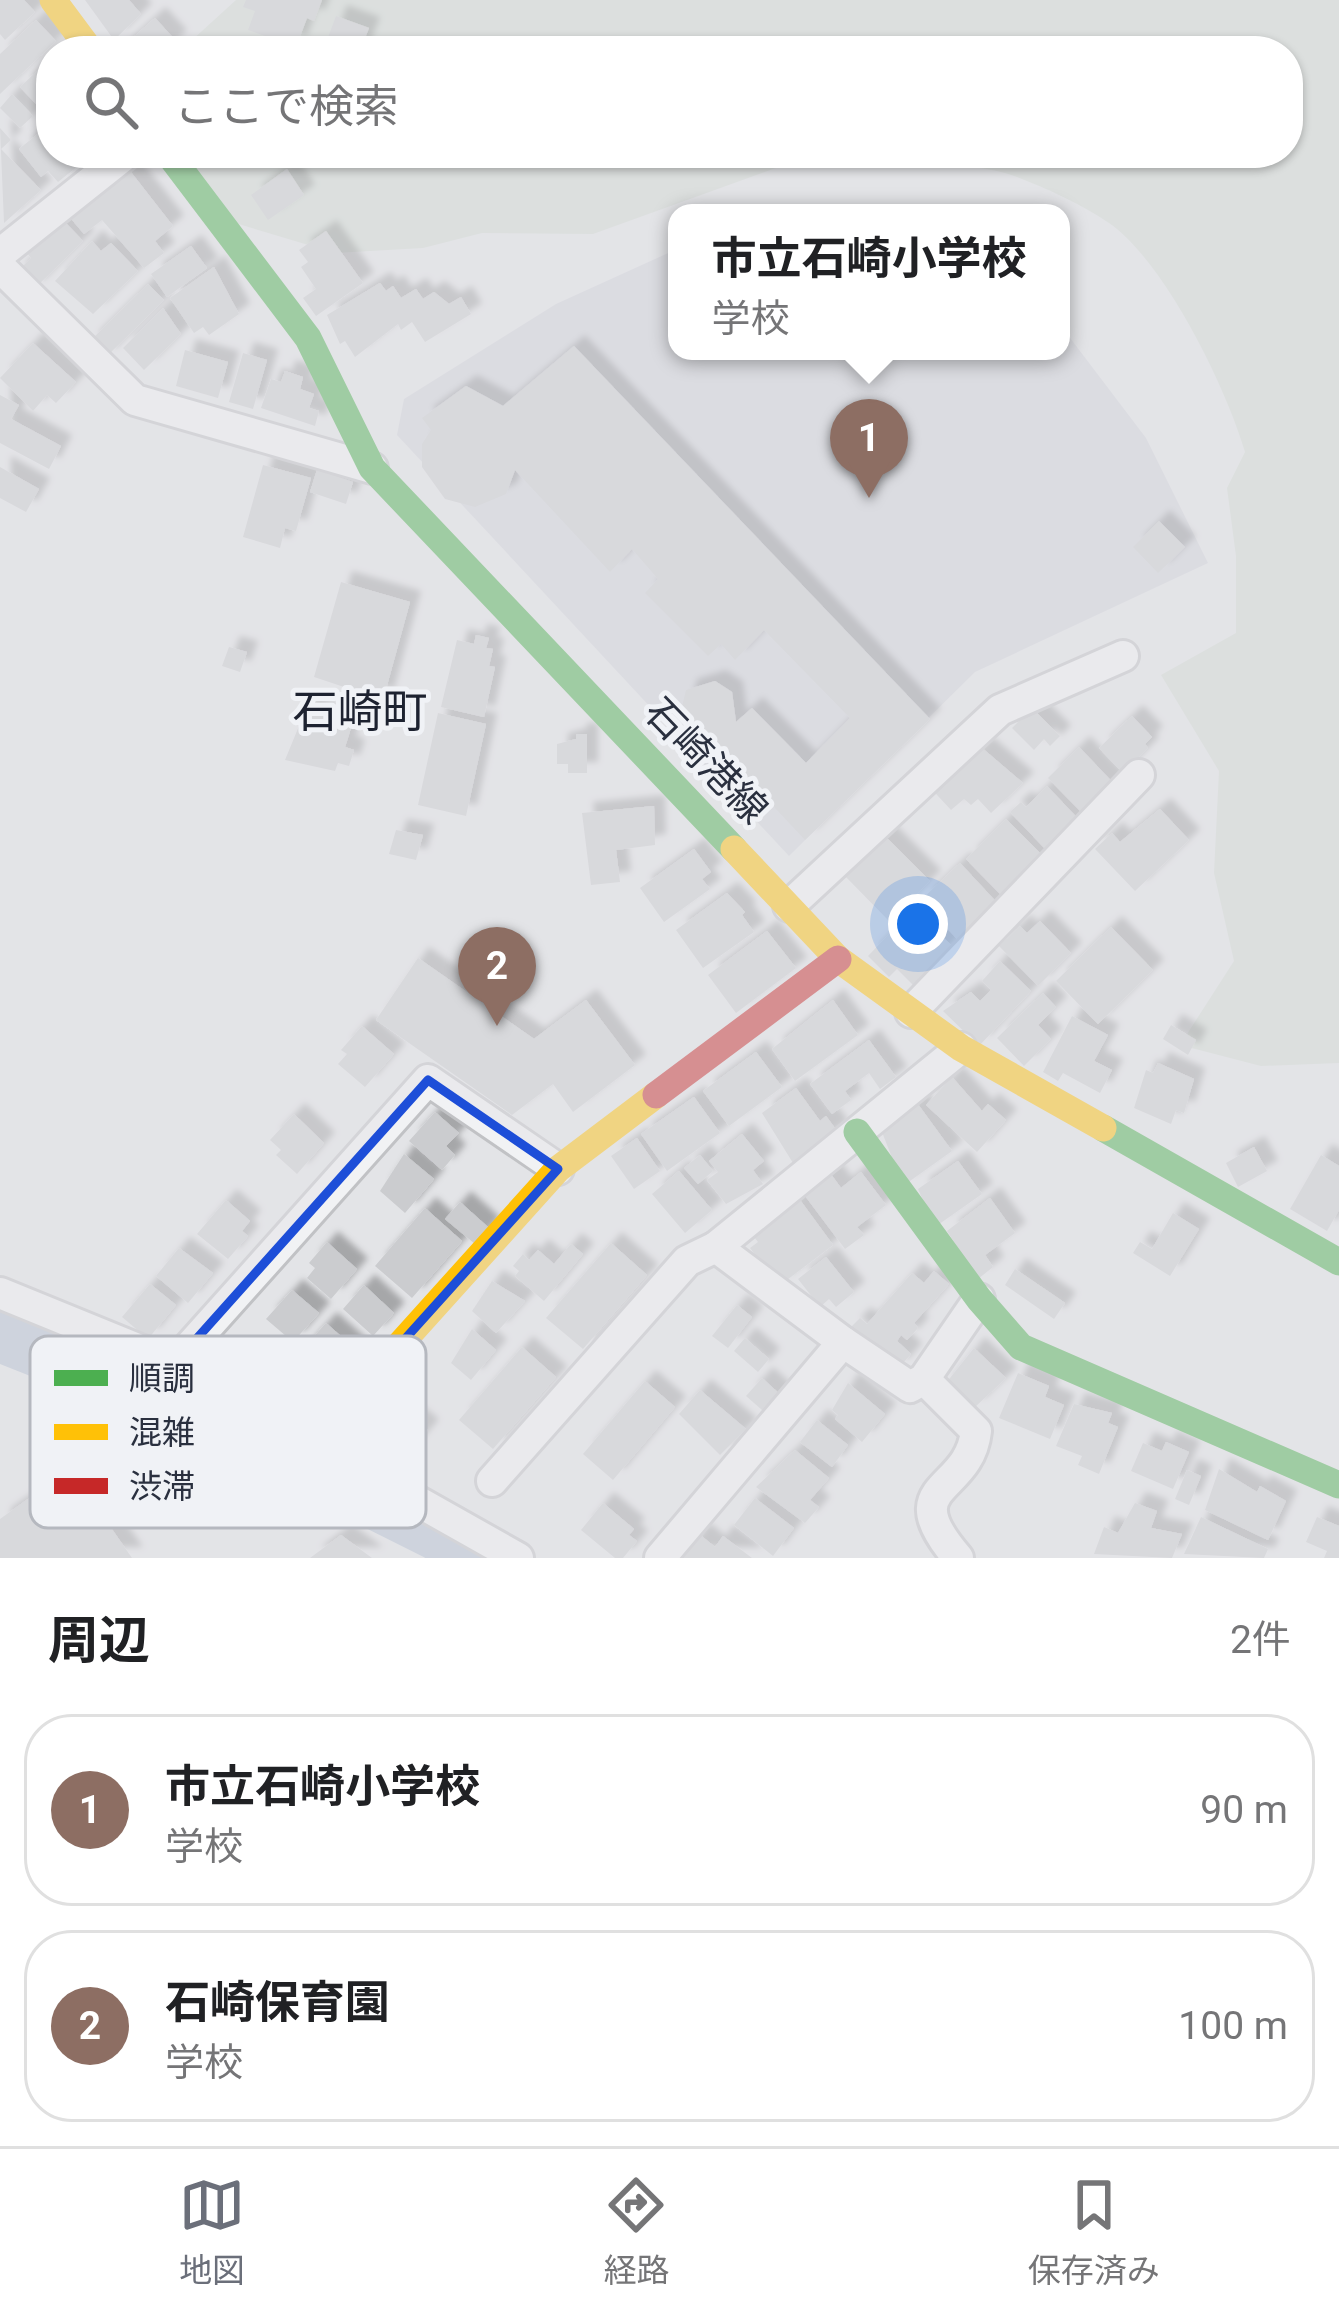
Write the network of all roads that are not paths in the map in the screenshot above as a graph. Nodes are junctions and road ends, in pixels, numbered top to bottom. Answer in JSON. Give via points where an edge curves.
{"nodes":[{"id":1,"x":53,"y":0,"type":"edge"},
{"id":2,"x":80,"y":36,"type":"edge"},
{"id":3,"x":108,"y":168,"type":"edge"},
{"id":4,"x":179,"y":168,"type":"edge"},
{"id":5,"x":0,"y":254,"type":"edge"},
{"id":6,"x":0,"y":267,"type":"edge"},
{"id":7,"x":372,"y":468,"type":"junction"},
{"id":8,"x":1123,"y":656,"type":"dead end"},
{"id":9,"x":1138,"y":775,"type":"dead end"},
{"id":10,"x":789,"y":906,"type":"junction"},
{"id":11,"x":838,"y":959,"type":"junction"},
{"id":12,"x":911,"y":1012,"type":"junction"},
{"id":13,"x":961,"y":1048,"type":"junction"},
{"id":14,"x":856,"y":1132,"type":"junction"},
{"id":15,"x":558,"y":1169,"type":"junction"},
{"id":16,"x":716,"y":1247,"type":"junction"},
{"id":17,"x":1339,"y":1262,"type":"edge"},
{"id":18,"x":0,"y":1293,"type":"edge"},
{"id":19,"x":979,"y":1299,"type":"junction"},
{"id":20,"x":105,"y":1336,"type":"edge"},
{"id":21,"x":199,"y":1336,"type":"edge"},
{"id":22,"x":408,"y":1336,"type":"edge"},
{"id":23,"x":843,"y":1342,"type":"junction"},
{"id":24,"x":924,"y":1379,"type":"junction"},
{"id":25,"x":492,"y":1481,"type":"dead end"},
{"id":26,"x":1339,"y":1486,"type":"edge"},
{"id":27,"x":426,"y":1505,"type":"edge"},
{"id":28,"x":518,"y":1558,"type":"edge"},
{"id":29,"x":660,"y":1558,"type":"edge"},
{"id":30,"x":958,"y":1558,"type":"edge"}],
"edges":[{"from":1,"to":2,"type":"main road"},
{"from":3,"to":5,"type":"street"},
{"from":4,"to":7,"type":"main road","name":"石崎港線","via":[[308,338]]},
{"from":6,"to":7,"type":"street","via":[[135,400]]},
{"from":7,"to":10,"type":"main road","name":"石崎港線"},
{"from":8,"to":10,"type":"street","via":[[1000,710]]},
{"from":9,"to":12,"type":"street"},
{"from":10,"to":11,"type":"main road","name":"石崎港線"},
{"from":11,"to":12,"type":"main road","name":"石崎港線"},
{"from":11,"to":15,"type":"main road"},
{"from":12,"to":13,"type":"main road","name":"石崎港線"},
{"from":13,"to":14,"type":"street"},
{"from":13,"to":17,"type":"main road","name":"石崎港線"},
{"from":14,"to":16,"type":"street"},
{"from":14,"to":19,"type":"main road"},
{"from":15,"to":21,"type":"street","via":[[428,1080]]},
{"from":15,"to":22,"type":"main road"},
{"from":16,"to":23,"type":"street"},
{"from":16,"to":25,"type":"street","via":[[687,1261]]},
{"from":18,"to":20,"type":"street"},
{"from":19,"to":24,"type":"street"},
{"from":19,"to":26,"type":"main road","via":[[1021,1347]]},
{"from":23,"to":24,"type":"street","via":[[910,1388]]},
{"from":23,"to":29,"type":"street"},
{"from":24,"to":30,"type":"street","via":[[976,1431],[974,1449],[930,1499],[929,1519]]},
{"from":27,"to":28,"type":"street"}]}
